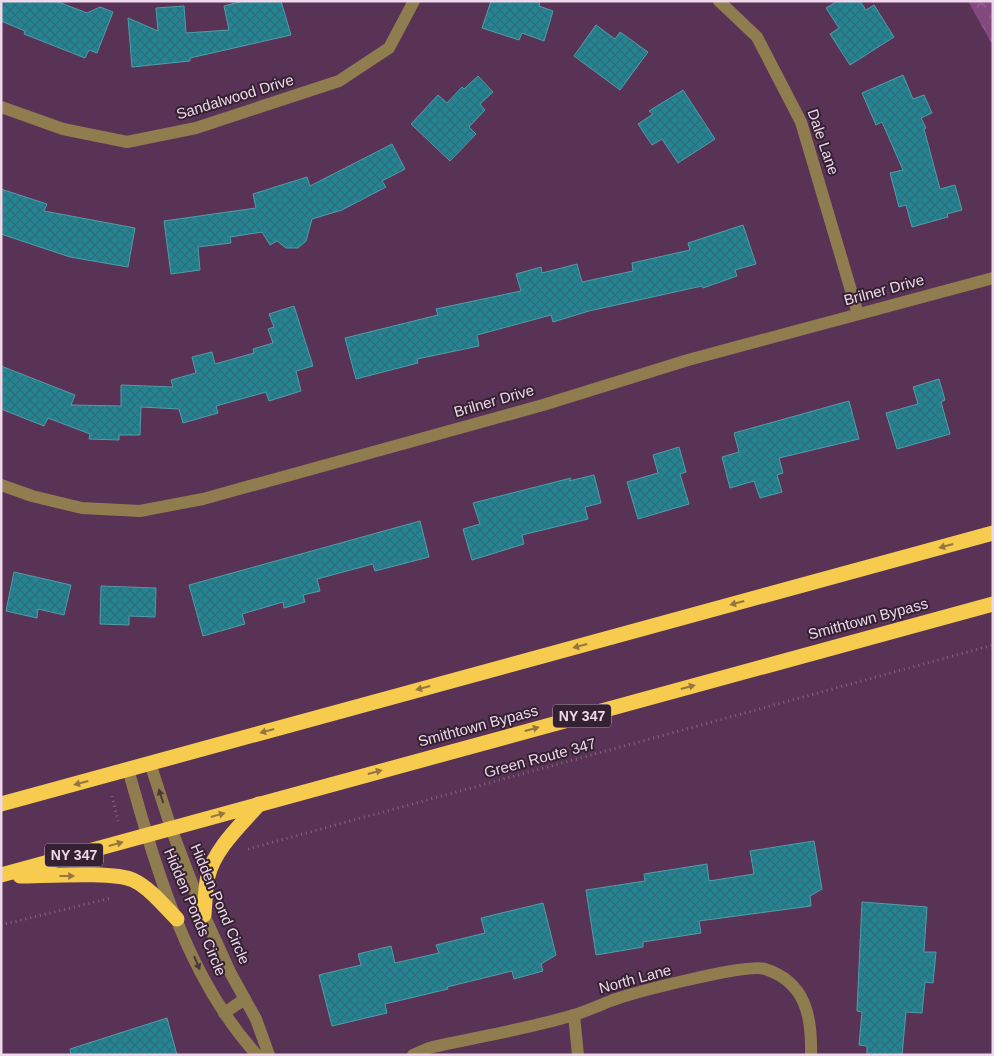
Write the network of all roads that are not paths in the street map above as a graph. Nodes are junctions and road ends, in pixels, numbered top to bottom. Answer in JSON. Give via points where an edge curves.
{"nodes":[{"id":1,"x":414,"y":1,"type":"edge"},
{"id":2,"x":718,"y":1,"type":"edge"},
{"id":3,"x":1,"y":107,"type":"edge"},
{"id":4,"x":993,"y":278,"type":"edge"},
{"id":5,"x":858,"y":314,"type":"junction"},
{"id":6,"x":1,"y":485,"type":"edge"},
{"id":7,"x":993,"y":533,"type":"edge"},
{"id":8,"x":993,"y":604,"type":"edge"},
{"id":9,"x":150,"y":763,"type":"junction"},
{"id":10,"x":128,"y":769,"type":"junction"},
{"id":11,"x":1,"y":804,"type":"edge"},
{"id":12,"x":259,"y":804,"type":"junction"},
{"id":13,"x":171,"y":828,"type":"junction"},
{"id":14,"x":146,"y":835,"type":"junction"},
{"id":15,"x":1,"y":875,"type":"edge"},
{"id":16,"x":204,"y":915,"type":"junction"},
{"id":17,"x":178,"y":918,"type":"junction"},
{"id":18,"x":245,"y":999,"type":"junction"},
{"id":19,"x":224,"y":1013,"type":"junction"},
{"id":20,"x":574,"y":1015,"type":"junction"},
{"id":21,"x":257,"y":1055,"type":"edge"},
{"id":22,"x":269,"y":1055,"type":"edge"},
{"id":23,"x":413,"y":1055,"type":"edge"},
{"id":24,"x":578,"y":1055,"type":"edge"},
{"id":25,"x":811,"y":1055,"type":"edge"}],
"edges":[{"from":1,"to":3,"type":"street","name":"Sandalwood Drive","via":[[389,48],[339,81],[196,128],[127,142],[62,129]]},
{"from":2,"to":5,"type":"street","name":"Dale Lane","via":[[757,37],[802,122]]},
{"from":4,"to":5,"type":"street","name":"Brilner Drive"},
{"from":5,"to":6,"type":"street","name":"Brilner Drive","via":[[203,499],[140,511],[82,508]]},
{"from":7,"to":9,"type":"highway","one_way":true},
{"from":12,"to":8,"type":"highway","name":"Smithtown Bypass","number":"NY 347","one_way":true},
{"from":9,"to":10,"type":"highway"},
{"from":13,"to":9,"type":"street","name":"Hidden Pond Circle","one_way":true},
{"from":10,"to":11,"type":"highway","one_way":true},
{"from":10,"to":14,"type":"street","name":"Hidden Ponds Circle"},
{"from":13,"to":12,"type":"highway","name":"Smithtown Bypass","number":"NY 347","one_way":true},
{"from":12,"to":16,"type":"highway","via":[[215,860],[208,877]]},
{"from":13,"to":14,"type":"highway","name":"Smithtown Bypass","number":"NY 347"},
{"from":13,"to":16,"type":"street","name":"Hidden Pond Circle"},
{"from":15,"to":14,"type":"highway","name":"Smithtown Bypass","number":"NY 347","one_way":true},
{"from":14,"to":17,"type":"street","name":"Hidden Ponds Circle"},
{"from":15,"to":17,"type":"highway","one_way":true,"via":[[131,879]]},
{"from":16,"to":18,"type":"street","name":"Hidden Pond Circle"},
{"from":17,"to":19,"type":"street","name":"Hidden Ponds Circle","one_way":true,"via":[[200,972]]},
{"from":18,"to":19,"type":"street"},
{"from":18,"to":22,"type":"street","name":"Hidden Pond Circle"},
{"from":19,"to":21,"type":"street","name":"Hidden Ponds Circle"},
{"from":20,"to":23,"type":"street","name":"North Lane","via":[[430,1048]]},
{"from":20,"to":24,"type":"street"},
{"from":20,"to":25,"type":"street","name":"North Lane","via":[[614,1000],[735,970],[764,969],[786,980],[802,995],[809,1016]]}]}
